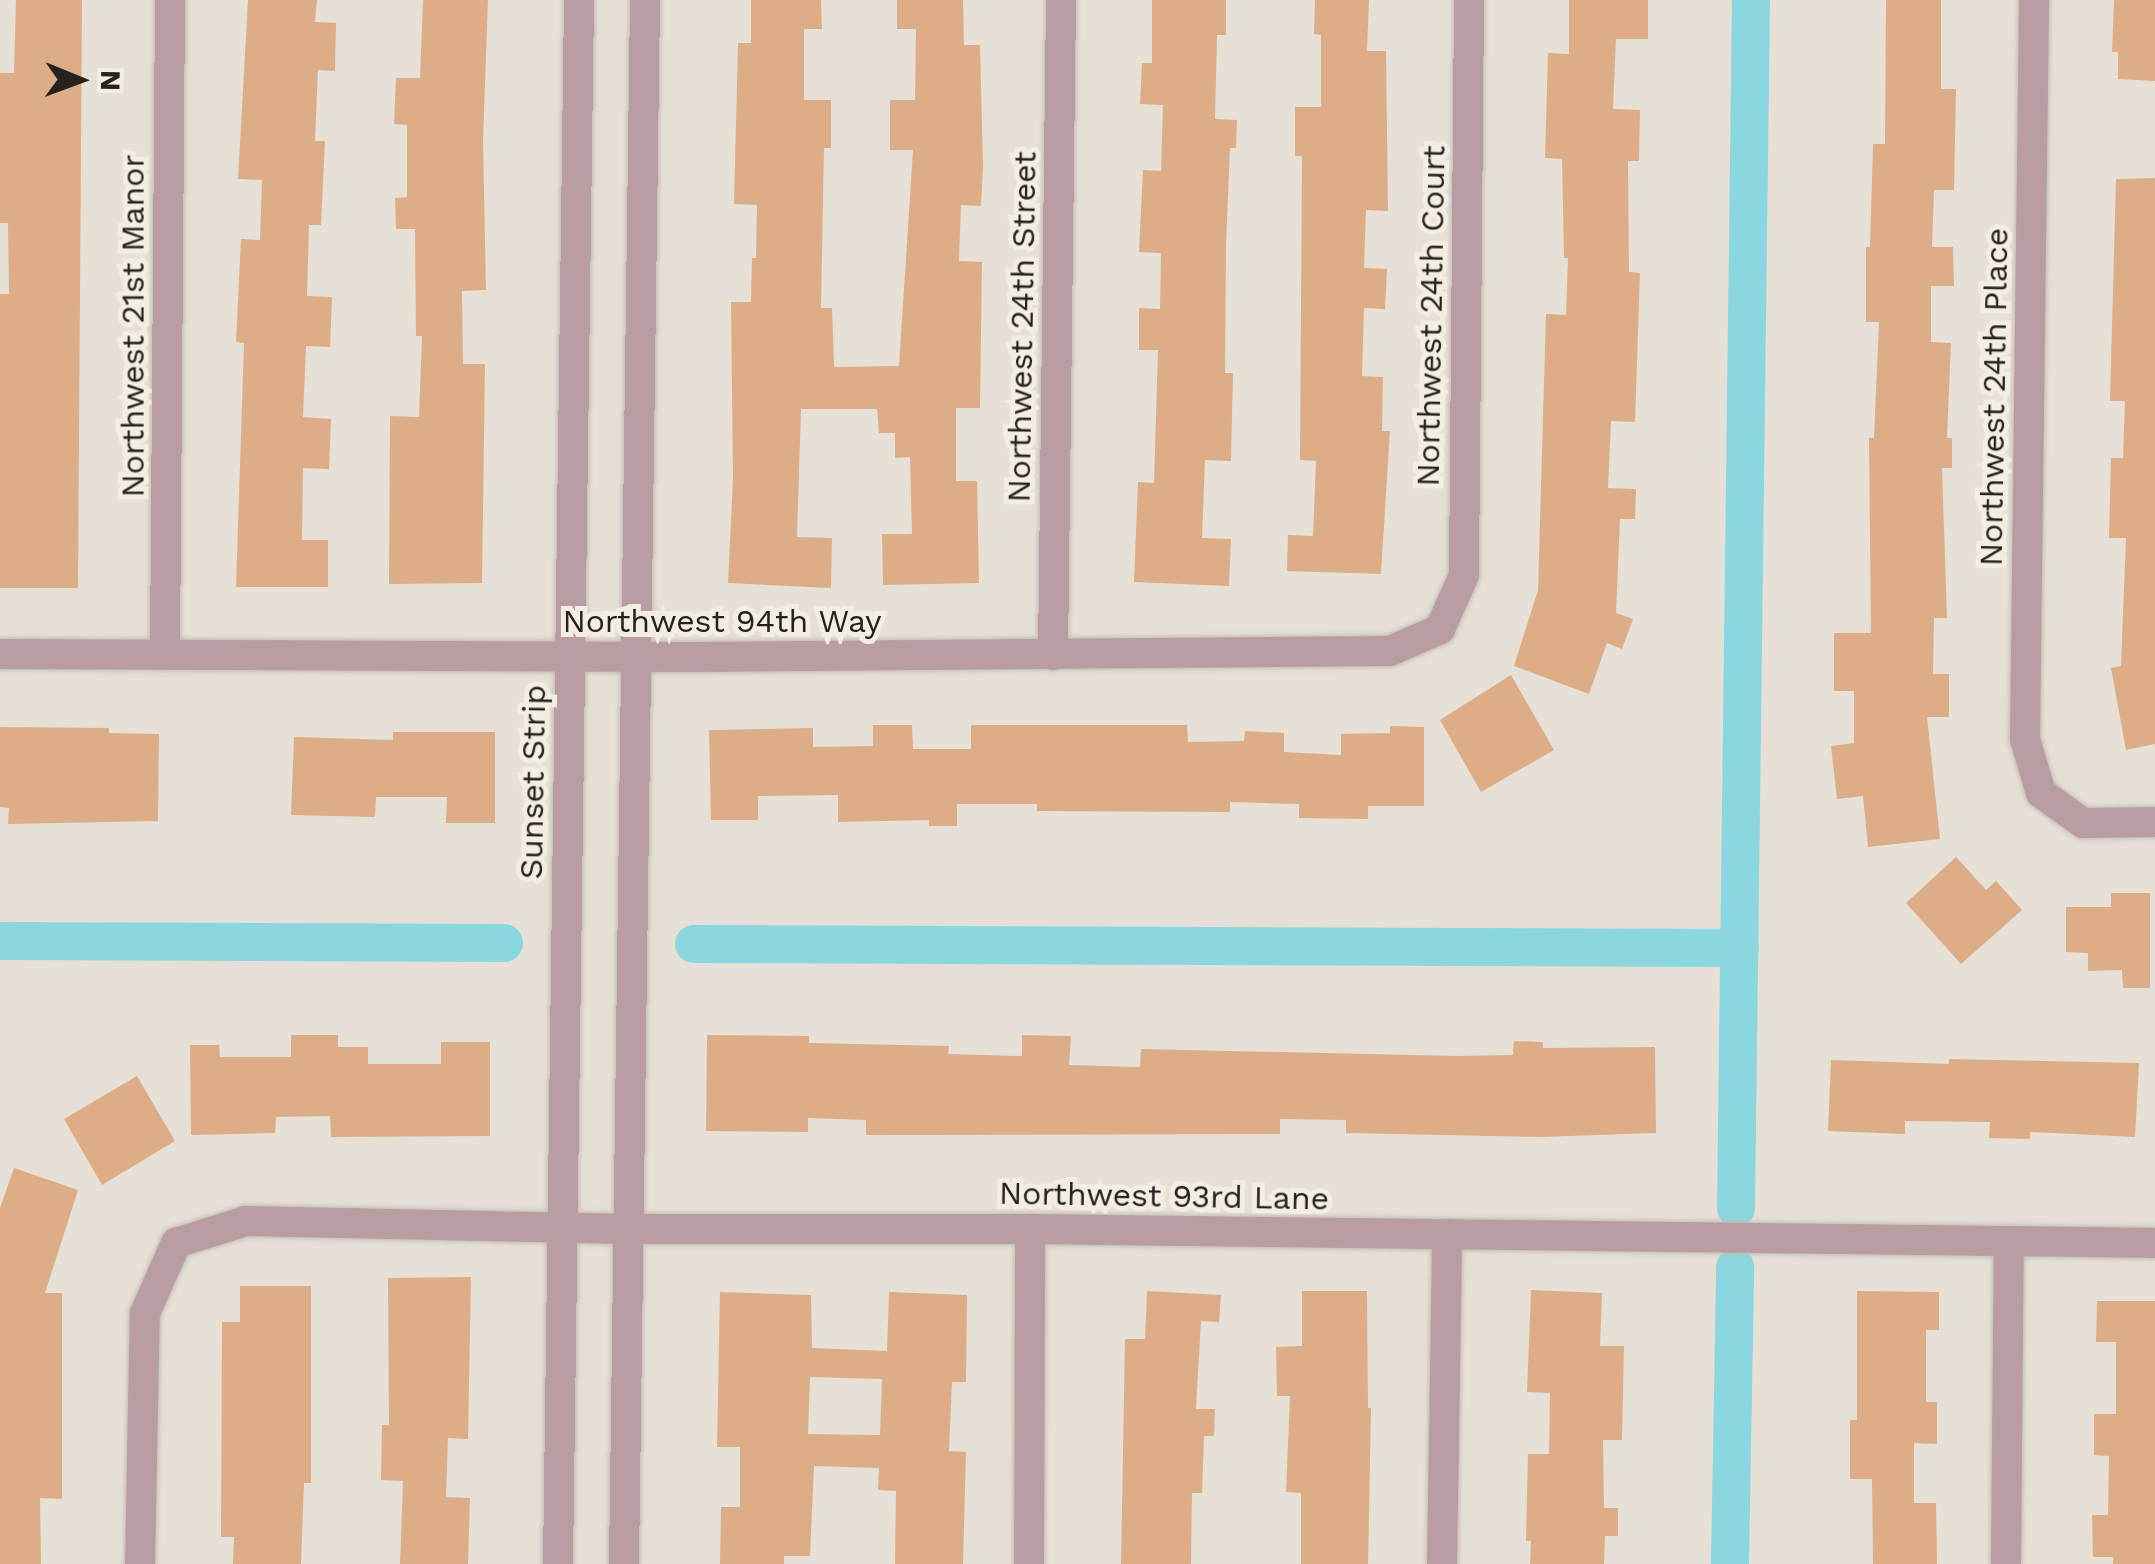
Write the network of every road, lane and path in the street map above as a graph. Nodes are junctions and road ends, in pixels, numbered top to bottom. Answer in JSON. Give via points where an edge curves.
{"nodes":[{"id":1,"x":170,"y":0,"type":"edge"},
{"id":2,"x":579,"y":0,"type":"edge"},
{"id":3,"x":646,"y":0,"type":"edge"},
{"id":4,"x":1061,"y":0,"type":"edge"},
{"id":5,"x":1469,"y":0,"type":"edge"},
{"id":6,"x":2034,"y":0,"type":"edge"},
{"id":7,"x":1440,"y":628,"type":"joint"},
{"id":8,"x":165,"y":652,"type":"junction"},
{"id":9,"x":0,"y":654,"type":"edge"},
{"id":10,"x":1052,"y":655,"type":"junction"},
{"id":11,"x":570,"y":656,"type":"junction"},
{"id":12,"x":636,"y":658,"type":"junction"},
{"id":13,"x":2155,"y":822,"type":"edge"},
{"id":14,"x":562,"y":1228,"type":"junction"},
{"id":15,"x":629,"y":1229,"type":"junction"},
{"id":16,"x":1030,"y":1229,"type":"junction"},
{"id":17,"x":1447,"y":1234,"type":"junction"},
{"id":18,"x":2009,"y":1242,"type":"junction"},
{"id":19,"x":2155,"y":1243,"type":"edge"},
{"id":20,"x":140,"y":1564,"type":"edge"},
{"id":21,"x":558,"y":1564,"type":"edge"},
{"id":22,"x":624,"y":1564,"type":"edge"},
{"id":23,"x":1029,"y":1564,"type":"edge"},
{"id":24,"x":1442,"y":1564,"type":"edge"},
{"id":25,"x":2006,"y":1564,"type":"edge"}],
"edges":[{"from":1,"to":8,"type":"street","name":"Northwest 21st Manor"},
{"from":2,"to":11,"type":"street","name":"Sunset Strip"},
{"from":3,"to":12,"type":"street"},
{"from":4,"to":10,"type":"street","name":"Northwest 24th Street"},
{"from":5,"to":7,"type":"street","name":"Northwest 24th Court","via":[[1464,575]]},
{"from":6,"to":13,"type":"street","name":"Northwest 24th Place","via":[[2025,739],[2041,793],[2083,822]]},
{"from":7,"to":10,"type":"street","name":"Northwest 94th Way","via":[[1390,651]]},
{"from":8,"to":9,"type":"street","name":"Northwest 94th Way"},
{"from":8,"to":11,"type":"street","name":"Northwest 94th Way"},
{"from":10,"to":12,"type":"street","name":"Northwest 94th Way"},
{"from":11,"to":12,"type":"street","name":"Northwest 94th Way"},
{"from":11,"to":14,"type":"street","name":"Sunset Strip"},
{"from":12,"to":15,"type":"street"},
{"from":14,"to":15,"type":"street","name":"Northwest 93rd Lane"},
{"from":14,"to":20,"type":"street","name":"Northwest 93rd Lane","via":[[246,1221],[176,1244],[144,1313]]},
{"from":14,"to":21,"type":"street","name":"Sunset Strip"},
{"from":15,"to":16,"type":"street","name":"Northwest 93rd Lane"},
{"from":15,"to":22,"type":"street"},
{"from":16,"to":17,"type":"street","name":"Northwest 93rd Lane"},
{"from":16,"to":23,"type":"street"},
{"from":17,"to":18,"type":"street","name":"Northwest 93rd Lane"},
{"from":17,"to":24,"type":"street"},
{"from":18,"to":19,"type":"street","name":"Northwest 93rd Lane"},
{"from":18,"to":25,"type":"street"}]}
